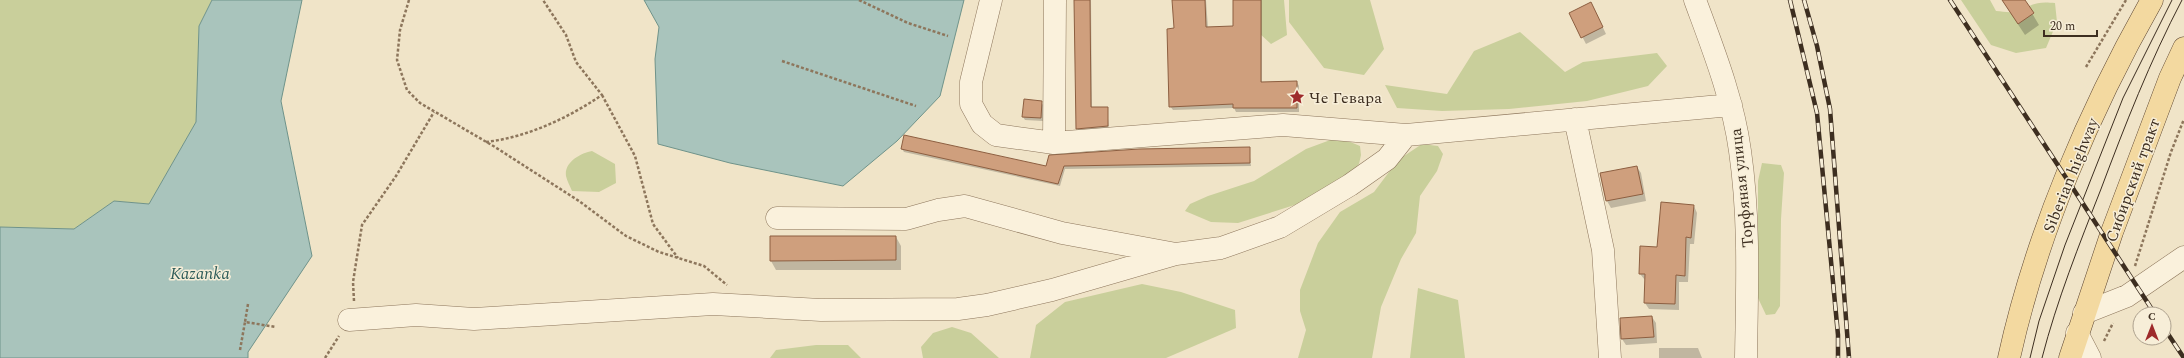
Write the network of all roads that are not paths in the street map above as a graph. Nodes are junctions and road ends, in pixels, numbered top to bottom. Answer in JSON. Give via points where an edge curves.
{"nodes":[{"id":1,"x":991,"y":0,"type":"edge"},
{"id":2,"x":1055,"y":0,"type":"edge"},
{"id":3,"x":1695,"y":0,"type":"edge"},
{"id":4,"x":2152,"y":0,"type":"edge"},
{"id":5,"x":2184,"y":48,"type":"edge"},
{"id":6,"x":1731,"y":105,"type":"junction"},
{"id":7,"x":1575,"y":119,"type":"junction"},
{"id":8,"x":1406,"y":135,"type":"junction"},
{"id":9,"x":1054,"y":143,"type":"junction"},
{"id":10,"x":777,"y":218,"type":"dead end"},
{"id":11,"x":1176,"y":254,"type":"junction"},
{"id":12,"x":2184,"y":257,"type":"edge"},
{"id":13,"x":349,"y":320,"type":"road end"},
{"id":14,"x":2081,"y":323,"type":"junction"},
{"id":15,"x":2096,"y":351,"type":"edge"},
{"id":16,"x":1610,"y":358,"type":"edge"},
{"id":17,"x":1746,"y":358,"type":"edge"},
{"id":18,"x":2009,"y":358,"type":"edge"},
{"id":19,"x":2070,"y":358,"type":"edge"}],
"edges":[{"from":1,"to":9,"type":"street","via":[[971,82],[971,104],[982,124],[996,135]]},
{"from":2,"to":9,"type":"street"},
{"from":3,"to":6,"type":"street","name":"Торфяная улица"},
{"from":4,"to":18,"type":"main road","name":"Siberian highway","via":[[2127,44],[2069,170],[2018,314]]},
{"from":5,"to":14,"type":"main road","name":"Сибирский тракт","via":[[2149,133]]},
{"from":6,"to":7,"type":"street"},
{"from":6,"to":17,"type":"street","name":"Торфяная улица","via":[[1740,151],[1748,223]]},
{"from":7,"to":8,"type":"street"},
{"from":7,"to":16,"type":"street","via":[[1603,250]]},
{"from":8,"to":9,"type":"street","via":[[1283,125]]},
{"from":8,"to":11,"type":"street","via":[[1387,159],[1350,185],[1280,227],[1221,248]]},
{"from":10,"to":11,"type":"street","via":[[906,219],[965,206],[1062,233]]},
{"from":11,"to":13,"type":"street","via":[[1052,290],[958,309],[821,310],[713,304],[474,319],[416,314]]},
{"from":12,"to":14,"type":"street","via":[[2127,296]]},
{"from":14,"to":15,"type":"street"},
{"from":14,"to":19,"type":"main road"}]}
